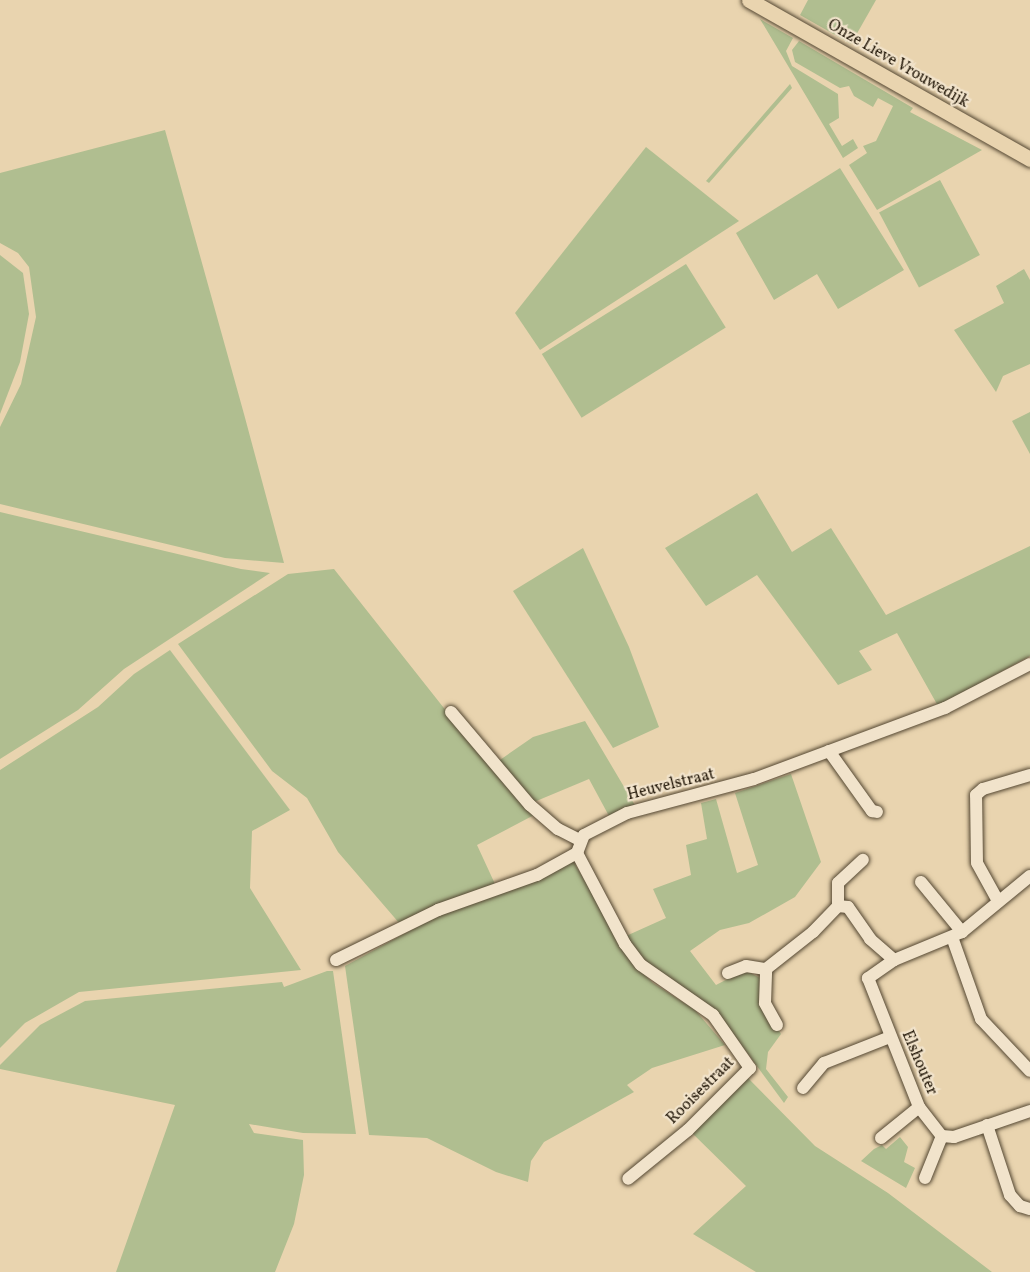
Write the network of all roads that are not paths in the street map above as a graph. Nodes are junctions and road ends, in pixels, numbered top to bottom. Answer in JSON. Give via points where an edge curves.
{"nodes":[{"id":1,"x":749,"y":0,"type":"edge"},
{"id":2,"x":1030,"y":159,"type":"edge"},
{"id":3,"x":1030,"y":664,"type":"edge"},
{"id":4,"x":451,"y":712,"type":"dead end"},
{"id":5,"x":829,"y":751,"type":"junction"},
{"id":6,"x":1030,"y":775,"type":"edge"},
{"id":7,"x":877,"y":812,"type":"dead end"},
{"id":8,"x":580,"y":840,"type":"junction"},
{"id":9,"x":577,"y":853,"type":"junction"},
{"id":10,"x":863,"y":860,"type":"dead end"},
{"id":11,"x":1025,"y":880,"type":"edge"},
{"id":12,"x":921,"y":882,"type":"dead end"},
{"id":13,"x":998,"y":901,"type":"junction"},
{"id":14,"x":838,"y":906,"type":"junction"},
{"id":15,"x":957,"y":935,"type":"junction"},
{"id":16,"x":336,"y":960,"type":"dead end"},
{"id":17,"x":894,"y":960,"type":"junction"},
{"id":18,"x":766,"y":969,"type":"junction"},
{"id":19,"x":728,"y":974,"type":"dead end"},
{"id":20,"x":777,"y":1025,"type":"dead end"},
{"id":21,"x":890,"y":1037,"type":"junction"},
{"id":22,"x":1030,"y":1071,"type":"edge"},
{"id":23,"x":803,"y":1088,"type":"dead end"},
{"id":24,"x":919,"y":1107,"type":"junction"},
{"id":25,"x":1030,"y":1111,"type":"edge"},
{"id":26,"x":987,"y":1125,"type":"junction"},
{"id":27,"x":942,"y":1136,"type":"junction"},
{"id":28,"x":880,"y":1138,"type":"dead end"},
{"id":29,"x":925,"y":1178,"type":"dead end"},
{"id":30,"x":628,"y":1179,"type":"dead end"},
{"id":31,"x":1030,"y":1209,"type":"edge"}],
"edges":[{"from":1,"to":2,"type":"main road","name":"Onze Lieve Vrouwedijk"},
{"from":3,"to":5,"type":"street","name":"Heuvelstraat","via":[[945,708]]},
{"from":4,"to":8,"type":"street","via":[[530,805],[558,829]]},
{"from":5,"to":7,"type":"street","via":[[872,811]]},
{"from":5,"to":8,"type":"street","name":"Heuvelstraat","via":[[740,784],[627,813]]},
{"from":6,"to":13,"type":"street","via":[[983,789],[976,795],[977,863]]},
{"from":8,"to":9,"type":"street"},
{"from":9,"to":16,"type":"street","via":[[537,875],[438,910]]},
{"from":9,"to":30,"type":"street","name":"Rooisestraat","via":[[641,965],[713,1015],[750,1068],[688,1130]]},
{"from":10,"to":14,"type":"street","via":[[838,883]]},
{"from":11,"to":13,"type":"street"},
{"from":12,"to":15,"type":"street"},
{"from":13,"to":15,"type":"street"},
{"from":14,"to":17,"type":"street","via":[[848,907],[870,939]]},
{"from":14,"to":18,"type":"street","via":[[813,932]]},
{"from":15,"to":17,"type":"street"},
{"from":15,"to":22,"type":"street","via":[[981,1019]]},
{"from":17,"to":21,"type":"street","name":"Elshouter","via":[[868,978]]},
{"from":18,"to":19,"type":"street","via":[[746,966]]},
{"from":18,"to":20,"type":"street","via":[[765,1003]]},
{"from":21,"to":23,"type":"street","via":[[824,1063]]},
{"from":21,"to":24,"type":"street","name":"Elshouter"},
{"from":24,"to":27,"type":"street","name":"Elshouter"},
{"from":24,"to":28,"type":"street"},
{"from":25,"to":26,"type":"street"},
{"from":26,"to":27,"type":"street","via":[[954,1137]]},
{"from":26,"to":31,"type":"street","via":[[1010,1195],[1020,1206]]},
{"from":27,"to":29,"type":"street"}]}
